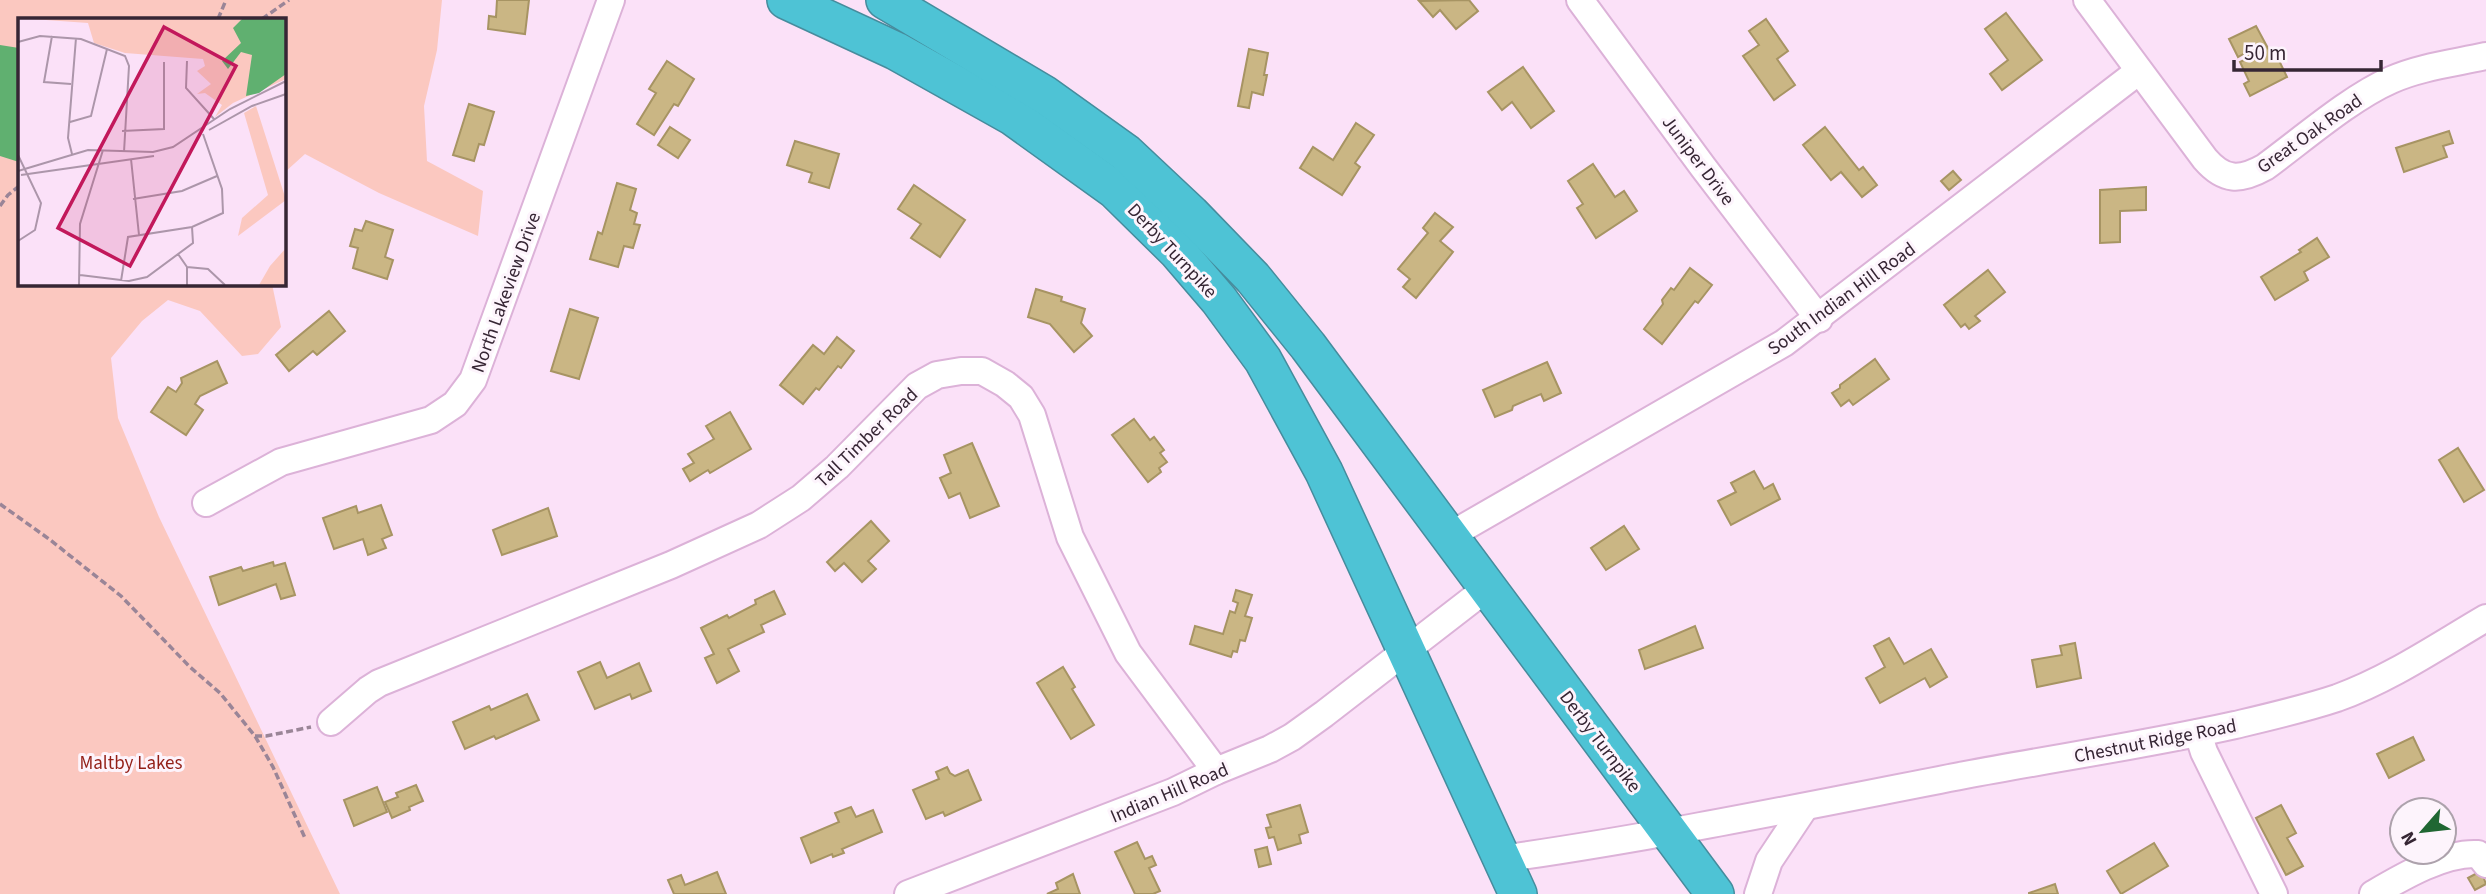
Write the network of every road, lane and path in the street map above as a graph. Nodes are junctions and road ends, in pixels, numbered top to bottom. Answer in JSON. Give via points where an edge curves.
{"nodes":[{"id":1,"x":226,"y":0,"type":"edge"},
{"id":2,"x":289,"y":0,"type":"edge"},
{"id":3,"x":611,"y":0,"type":"edge"},
{"id":4,"x":786,"y":0,"type":"edge"},
{"id":5,"x":885,"y":0,"type":"edge"},
{"id":6,"x":1580,"y":0,"type":"edge"},
{"id":7,"x":2088,"y":0,"type":"edge"},
{"id":8,"x":218,"y":18,"type":"edge"},
{"id":9,"x":263,"y":18,"type":"edge"},
{"id":10,"x":2486,"y":56,"type":"edge"},
{"id":11,"x":2139,"y":71,"type":"junction"},
{"id":12,"x":18,"y":187,"type":"edge"},
{"id":13,"x":0,"y":206,"type":"edge"},
{"id":14,"x":1819,"y":318,"type":"junction"},
{"id":15,"x":206,"y":503,"type":"dead end"},
{"id":16,"x":0,"y":504,"type":"edge"},
{"id":17,"x":1448,"y":537,"type":"junction"},
{"id":18,"x":1487,"y":588,"type":"junction"},
{"id":19,"x":2486,"y":618,"type":"edge"},
{"id":20,"x":1407,"y":648,"type":"junction"},
{"id":21,"x":331,"y":722,"type":"joint"},
{"id":22,"x":2199,"y":733,"type":"junction"},
{"id":23,"x":255,"y":736,"type":"junction"},
{"id":24,"x":1216,"y":771,"type":"junction"},
{"id":25,"x":1805,"y":807,"type":"junction"},
{"id":26,"x":1669,"y":833,"type":"junction"},
{"id":27,"x":305,"y":838,"type":"dead end"},
{"id":28,"x":1501,"y":859,"type":"junction"},
{"id":29,"x":2486,"y":864,"type":"edge"},
{"id":30,"x":908,"y":894,"type":"edge"},
{"id":31,"x":1518,"y":894,"type":"edge"},
{"id":32,"x":1715,"y":894,"type":"edge"},
{"id":33,"x":1758,"y":894,"type":"edge"},
{"id":34,"x":2274,"y":894,"type":"edge"},
{"id":35,"x":2373,"y":894,"type":"edge"}],
"edges":[{"from":1,"to":8,"type":"path"},
{"from":2,"to":9,"type":"path"},
{"from":3,"to":15,"type":"street","name":"North Lakeview Drive","via":[[473,380],[455,404],[431,421],[281,462]]},
{"from":4,"to":20,"type":"highway","name":"Derby Turnpike","via":[[896,51],[1012,116],[1115,190],[1177,251],[1263,360],[1324,472]]},
{"from":5,"to":17,"type":"highway","name":"Derby Turnpike","via":[[1045,95],[1126,153],[1191,214],[1253,278],[1308,346]]},
{"from":6,"to":14,"type":"street","name":"Juniper Drive"},
{"from":7,"to":11,"type":"street","name":"Great Oak Road"},
{"from":10,"to":11,"type":"street","name":"Great Oak Road","via":[[2383,84],[2265,167],[2241,177],[2225,175],[2211,166]]},
{"from":11,"to":14,"type":"street","name":"South Indian Hill Road"},
{"from":12,"to":13,"type":"path"},
{"from":14,"to":17,"type":"street","name":"South Indian Hill Road","via":[[1784,343]]},
{"from":16,"to":23,"type":"path","via":[[121,596],[220,693]]},
{"from":17,"to":18,"type":"highway","name":"Derby Turnpike"},
{"from":18,"to":20,"type":"street"},
{"from":18,"to":26,"type":"highway","name":"Derby Turnpike"},
{"from":19,"to":22,"type":"street","name":"Chestnut Ridge Road","via":[[2386,676],[2337,698]]},
{"from":20,"to":24,"type":"street","name":"Indian Hill Road","via":[[1292,737]]},
{"from":20,"to":28,"type":"highway","name":"Derby Turnpike"},
{"from":21,"to":23,"type":"path"},
{"from":21,"to":24,"type":"street","name":"Tall Timber Road","via":[[379,683],[760,526],[837,467],[917,386],[937,375],[961,370],[982,372],[1021,397],[1032,415],[1070,537],[1128,653]]},
{"from":22,"to":25,"type":"street","name":"Chestnut Ridge Road"},
{"from":22,"to":34,"type":"street"},
{"from":23,"to":27,"type":"path"},
{"from":24,"to":30,"type":"street","name":"Indian Hill Road","via":[[1173,792]]},
{"from":25,"to":26,"type":"street","name":"Chestnut Ridge Road"},
{"from":25,"to":33,"type":"street","via":[[1769,861]]},
{"from":26,"to":28,"type":"street","name":"Chestnut Ridge Road"},
{"from":26,"to":32,"type":"highway","name":"Derby Turnpike"},
{"from":28,"to":31,"type":"highway","name":"Derby Turnpike"},
{"from":29,"to":35,"type":"street","via":[[2478,854],[2463,853]]}]}
